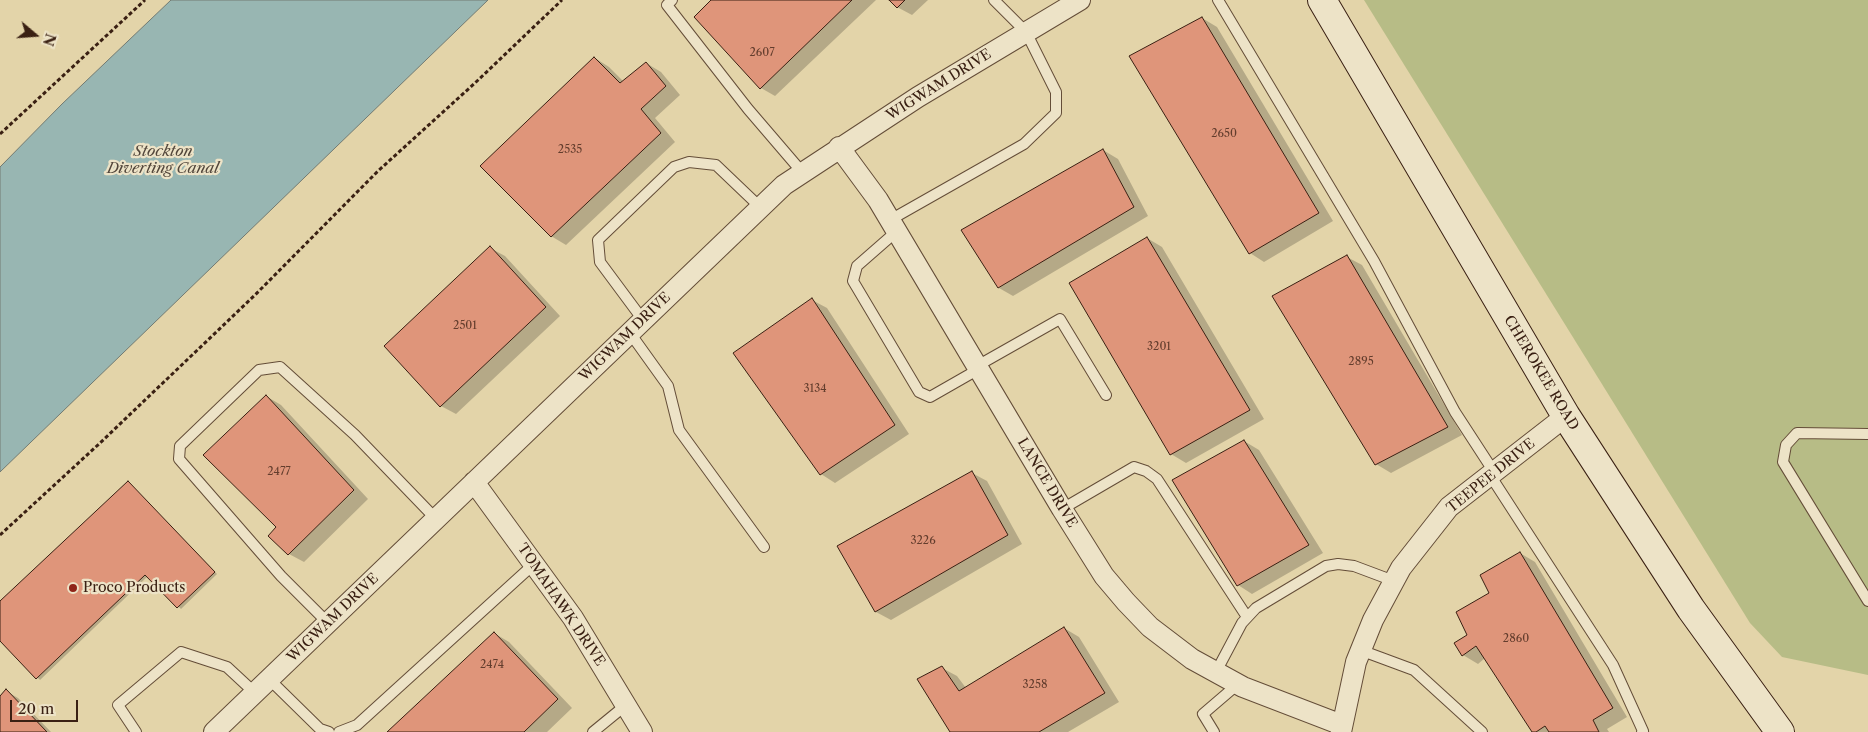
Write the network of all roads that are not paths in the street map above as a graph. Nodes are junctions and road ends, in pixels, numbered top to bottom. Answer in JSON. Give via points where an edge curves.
{"nodes":[{"id":1,"x":672,"y":0,"type":"edge"},
{"id":2,"x":994,"y":0,"type":"edge"},
{"id":3,"x":1078,"y":0,"type":"edge"},
{"id":4,"x":1218,"y":0,"type":"edge"},
{"id":5,"x":1322,"y":0,"type":"edge"},
{"id":6,"x":1026,"y":32,"type":"junction"},
{"id":7,"x":840,"y":147,"type":"junction"},
{"id":8,"x":802,"y":172,"type":"junction"},
{"id":9,"x":760,"y":207,"type":"junction"},
{"id":10,"x":894,"y":226,"type":"junction"},
{"id":11,"x":637,"y":326,"type":"junction"},
{"id":12,"x":978,"y":368,"type":"junction"},
{"id":13,"x":1106,"y":395,"type":"dead end"},
{"id":14,"x":1566,"y":416,"type":"junction"},
{"id":15,"x":1868,"y":434,"type":"edge"},
{"id":16,"x":1492,"y":474,"type":"junction"},
{"id":17,"x":474,"y":482,"type":"junction"},
{"id":18,"x":1062,"y":509,"type":"junction"},
{"id":19,"x":436,"y":519,"type":"junction"},
{"id":20,"x":764,"y":547,"type":"dead end"},
{"id":21,"x":534,"y":564,"type":"junction"},
{"id":22,"x":1394,"y":581,"type":"junction"},
{"id":23,"x":1868,"y":602,"type":"edge"},
{"id":24,"x":1247,"y":617,"type":"junction"},
{"id":25,"x":328,"y":623,"type":"junction"},
{"id":26,"x":1360,"y":650,"type":"junction"},
{"id":27,"x":1216,"y":672,"type":"junction"},
{"id":28,"x":1238,"y":684,"type":"junction"},
{"id":29,"x":262,"y":686,"type":"junction"},
{"id":30,"x":626,"y":705,"type":"junction"},
{"id":31,"x":1341,"y":728,"type":"edge"},
{"id":32,"x":136,"y":732,"type":"edge"},
{"id":33,"x":214,"y":732,"type":"edge"},
{"id":34,"x":329,"y":732,"type":"edge"},
{"id":35,"x":339,"y":732,"type":"edge"},
{"id":36,"x":593,"y":732,"type":"edge"},
{"id":37,"x":642,"y":732,"type":"edge"},
{"id":38,"x":1214,"y":732,"type":"edge"},
{"id":39,"x":1482,"y":732,"type":"edge"},
{"id":40,"x":1642,"y":732,"type":"edge"},
{"id":41,"x":1780,"y":732,"type":"edge"}],
"edges":[{"from":1,"to":8,"type":"lane","via":[[667,5]]},
{"from":2,"to":6,"type":"lane"},
{"from":3,"to":6,"type":"street","name":"WIGWAM DRIVE"},
{"from":4,"to":16,"type":"lane","via":[[1374,261]]},
{"from":5,"to":14,"type":"street","name":"CHEROKEE ROAD"},
{"from":6,"to":7,"type":"street","name":"WIGWAM DRIVE"},
{"from":6,"to":10,"type":"lane","via":[[1056,92],[1056,113],[1024,144]]},
{"from":7,"to":8,"type":"street","name":"WIGWAM DRIVE"},
{"from":7,"to":10,"type":"street","name":"LANCE DRIVE"},
{"from":8,"to":9,"type":"street","name":"WIGWAM DRIVE"},
{"from":9,"to":11,"type":"street","name":"WIGWAM DRIVE"},
{"from":9,"to":11,"type":"lane","via":[[716,165],[689,162],[674,167],[598,240],[600,262]]},
{"from":10,"to":12,"type":"street","name":"LANCE DRIVE"},
{"from":10,"to":12,"type":"lane","via":[[857,266],[853,281],[919,392],[930,397]]},
{"from":11,"to":17,"type":"street","name":"WIGWAM DRIVE"},
{"from":11,"to":20,"type":"lane","via":[[668,386],[679,430]]},
{"from":12,"to":13,"type":"lane","via":[[1060,319]]},
{"from":12,"to":18,"type":"street","name":"LANCE DRIVE"},
{"from":14,"to":16,"type":"street","name":"TEEPEE DRIVE"},
{"from":14,"to":41,"type":"street","name":"CHEROKEE ROAD","via":[[1691,609]]},
{"from":15,"to":23,"type":"lane","via":[[1797,433],[1786,445],[1783,462]]},
{"from":16,"to":22,"type":"street","name":"TEEPEE DRIVE","via":[[1449,507]]},
{"from":16,"to":40,"type":"lane","via":[[1613,665]]},
{"from":17,"to":19,"type":"street","name":"WIGWAM DRIVE"},
{"from":17,"to":21,"type":"street","name":"TOMAHAWK DRIVE"},
{"from":18,"to":24,"type":"lane","via":[[1134,466],[1146,471],[1157,479]]},
{"from":18,"to":27,"type":"street","name":"LANCE DRIVE","via":[[1104,576],[1126,602],[1150,626]]},
{"from":19,"to":25,"type":"street","name":"WIGWAM DRIVE"},
{"from":19,"to":25,"type":"lane","via":[[355,435],[280,367],[259,370],[180,446],[179,459],[281,576]]},
{"from":21,"to":30,"type":"street","name":"TOMAHAWK DRIVE","via":[[573,618]]},
{"from":21,"to":35,"type":"lane","via":[[357,725]]},
{"from":22,"to":24,"type":"lane","via":[[1354,566],[1326,566],[1256,608]]},
{"from":22,"to":26,"type":"street","name":"TEEPEE DRIVE"},
{"from":24,"to":27,"type":"lane"},
{"from":25,"to":29,"type":"street","name":"WIGWAM DRIVE"},
{"from":26,"to":31,"type":"street","name":"TEEPEE DRIVE"},
{"from":26,"to":39,"type":"lane","via":[[1414,670]]},
{"from":27,"to":28,"type":"street","name":"LANCE DRIVE"},
{"from":28,"to":31,"type":"street","name":"LANCE DRIVE"},
{"from":28,"to":38,"type":"lane","via":[[1203,714]]},
{"from":29,"to":32,"type":"lane","via":[[227,667],[181,652],[118,705]]},
{"from":29,"to":33,"type":"street","name":"WIGWAM DRIVE"},
{"from":29,"to":34,"type":"lane","via":[[320,729]]},
{"from":30,"to":36,"type":"lane"},
{"from":30,"to":37,"type":"street","name":"TOMAHAWK DRIVE"}]}
